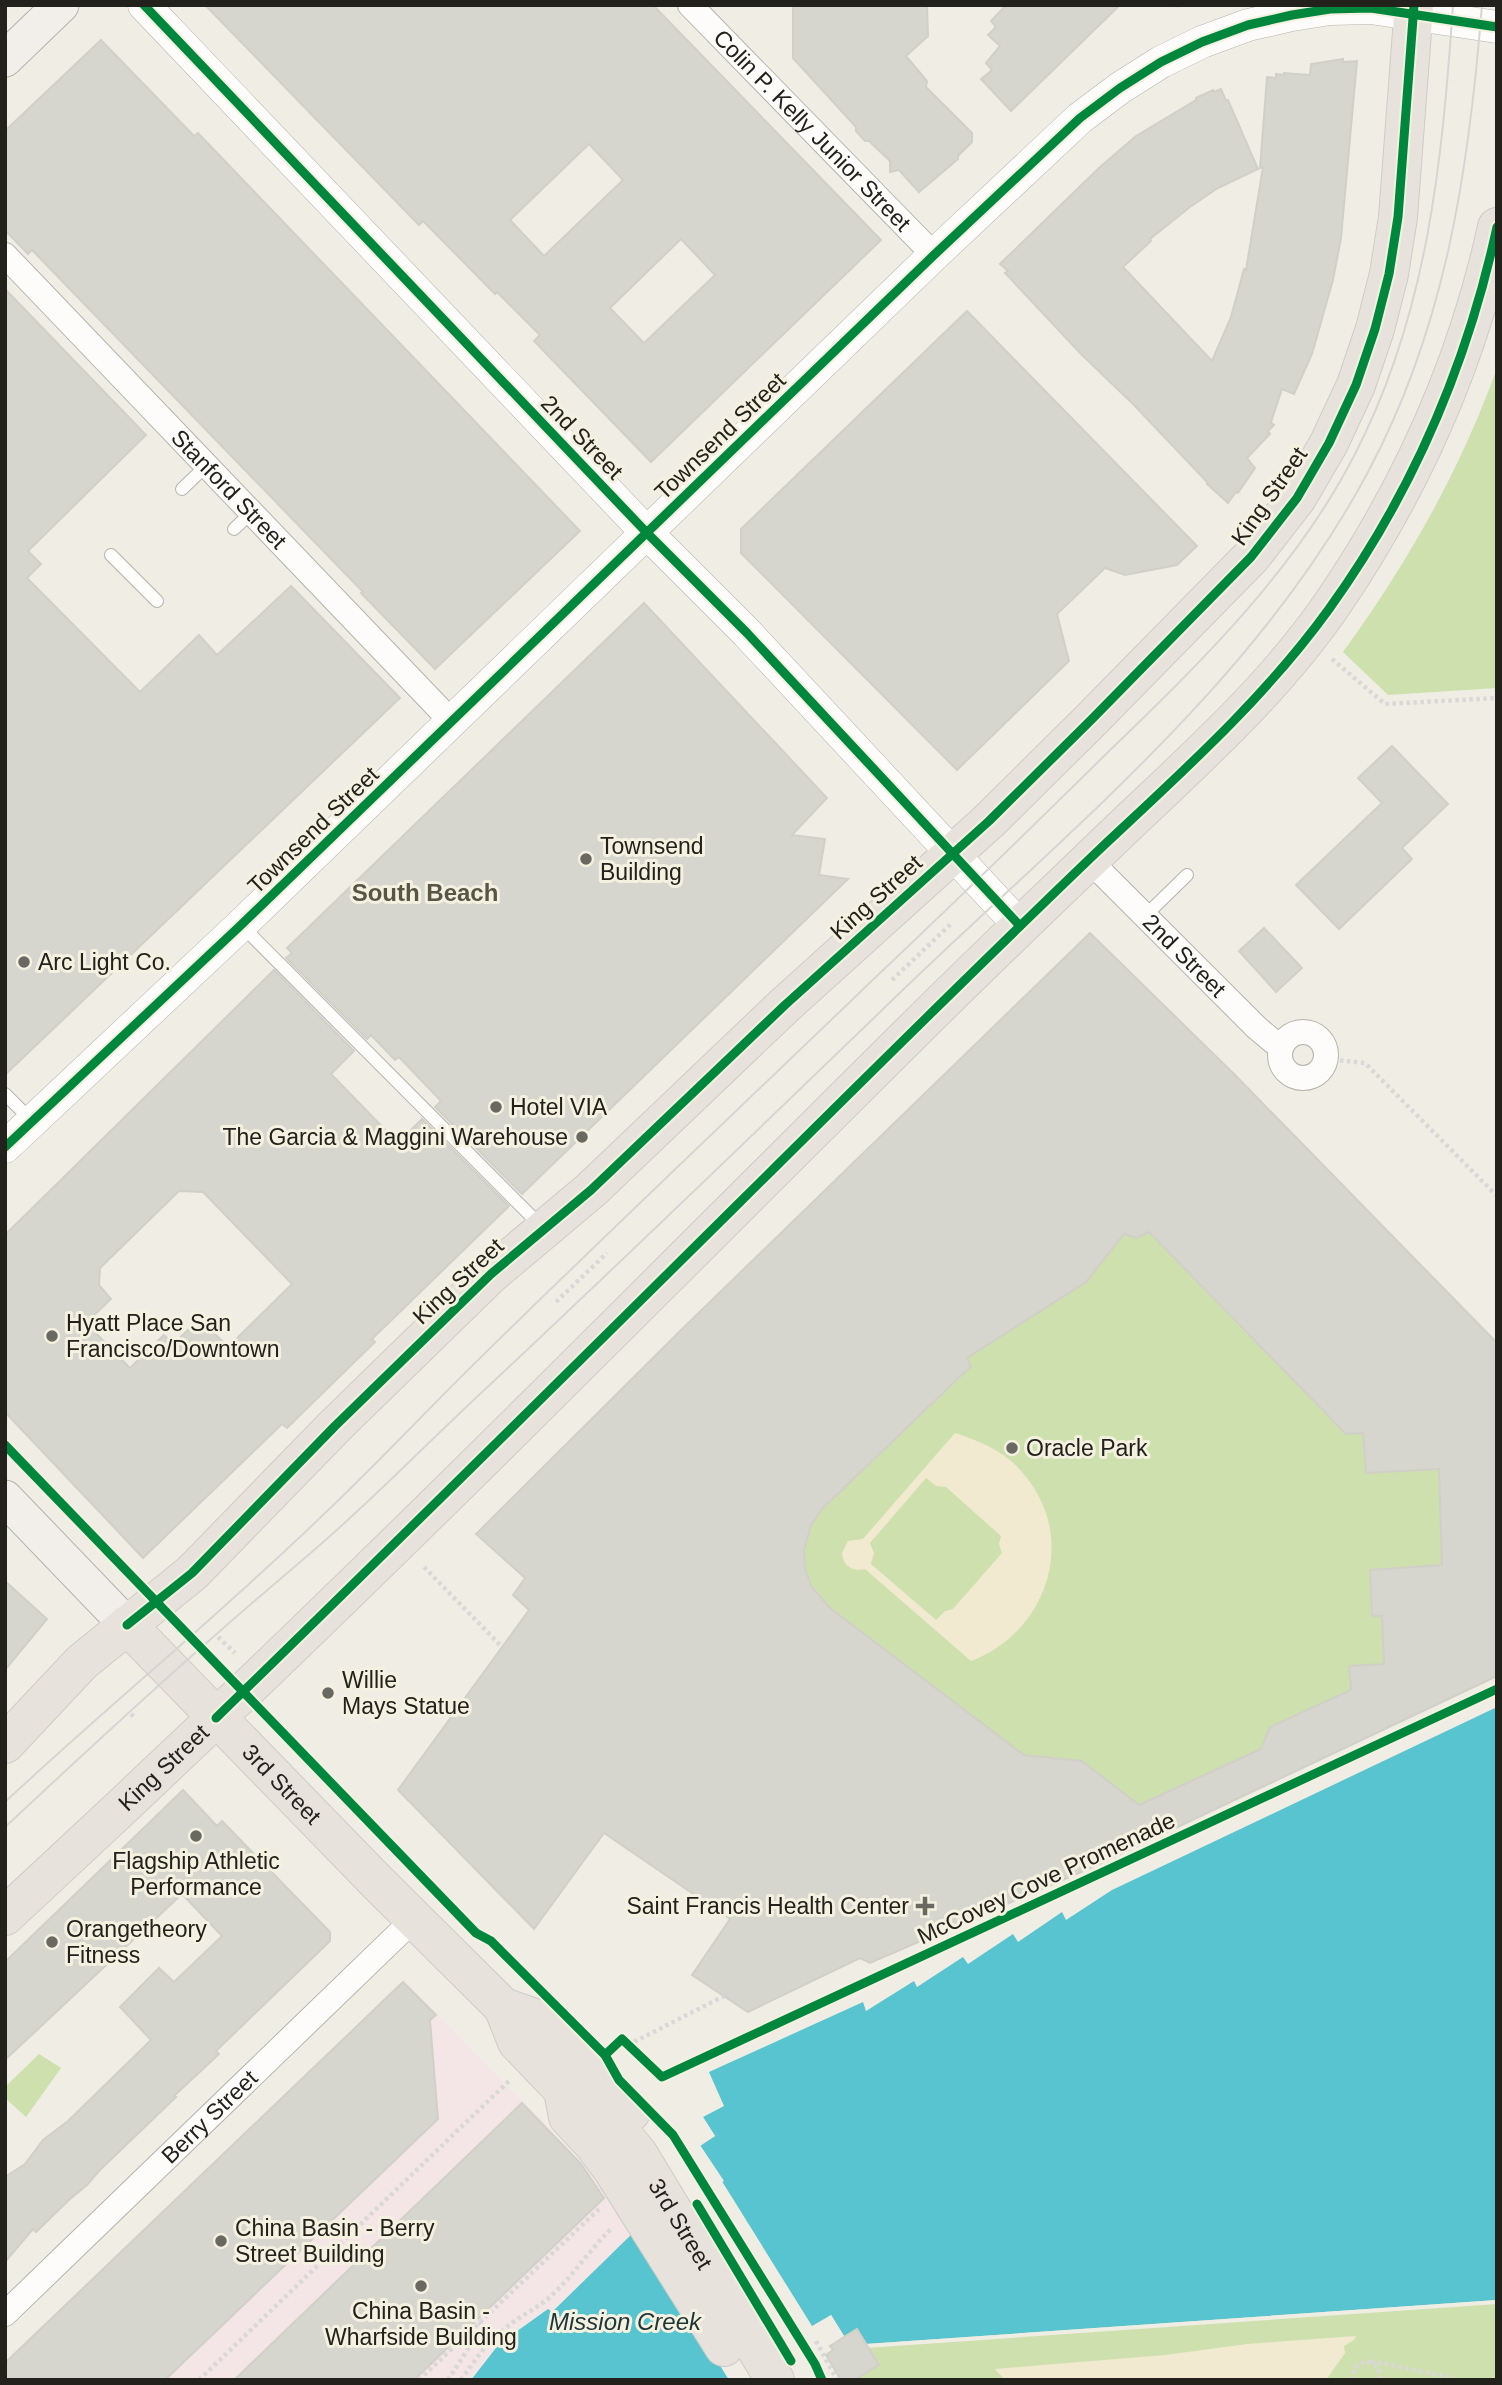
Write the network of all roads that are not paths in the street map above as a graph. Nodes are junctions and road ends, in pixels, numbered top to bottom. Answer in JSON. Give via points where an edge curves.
{"nodes":[{"id":1,"x":61,"y":5,"type":"edge"},
{"id":2,"x":145,"y":5,"type":"edge"},
{"id":3,"x":690,"y":5,"type":"edge"},
{"id":4,"x":1413,"y":10,"type":"edge"},
{"id":5,"x":1497,"y":27,"type":"edge"},
{"id":6,"x":5,"y":59,"type":"edge"},
{"id":7,"x":1497,"y":227,"type":"edge"},
{"id":8,"x":5,"y":255,"type":"edge"},
{"id":9,"x":934,"y":255,"type":"junction"},
{"id":10,"x":207,"y":465,"type":"junction"},
{"id":11,"x":181,"y":489,"type":"dead end"},
{"id":12,"x":648,"y":534,"type":"junction"},
{"id":13,"x":111,"y":555,"type":"dead end"},
{"id":14,"x":157,"y":601,"type":"dead end"},
{"id":15,"x":452,"y":722,"type":"junction"},
{"id":16,"x":953,"y":853,"type":"junction"},
{"id":17,"x":1089,"y":860,"type":"junction"},
{"id":18,"x":1187,"y":875,"type":"dead end"},
{"id":19,"x":1145,"y":916,"type":"junction"},
{"id":20,"x":241,"y":925,"type":"junction"},
{"id":21,"x":1020,"y":926,"type":"junction"},
{"id":22,"x":1281,"y":1048,"type":"junction"},
{"id":23,"x":5,"y":1094,"type":"edge"},
{"id":24,"x":32,"y":1121,"type":"junction"},
{"id":25,"x":5,"y":1147,"type":"edge"},
{"id":26,"x":543,"y":1229,"type":"junction"},
{"id":27,"x":5,"y":1498,"type":"edge"},
{"id":28,"x":127,"y":1625,"type":"junction"},
{"id":29,"x":216,"y":1718,"type":"junction"},
{"id":30,"x":5,"y":1744,"type":"edge"},
{"id":31,"x":5,"y":1916,"type":"edge"},
{"id":32,"x":414,"y":1919,"type":"junction"},
{"id":33,"x":503,"y":2007,"type":"junction"},
{"id":34,"x":661,"y":2219,"type":"junction"},
{"id":35,"x":5,"y":2314,"type":"edge"},
{"id":36,"x":783,"y":2369,"type":"edge"}],
"edges":[{"from":1,"to":6,"type":"main road"},
{"from":2,"to":12,"type":"street","name":"2nd Street"},
{"from":3,"to":9,"type":"street","name":"Colin P. Kelly Junior Street"},
{"from":4,"to":5,"type":"street","name":"Townsend Street"},
{"from":4,"to":9,"type":"street","name":"Townsend Street","via":[[1330,9],[1292,15],[1202,42],[1161,62],[1080,118]]},
{"from":4,"to":16,"type":"main road","name":"King Street","via":[[1398,217],[1389,274],[1356,386],[1329,443],[1297,498],[1251,557]]},
{"from":7,"to":17,"type":"main road","name":"King Street","via":[[1462,352],[1438,416],[1362,559],[1273,678],[1219,737]]},
{"from":8,"to":10,"type":"street","name":"Stanford Street"},
{"from":9,"to":12,"type":"street","name":"Townsend Street"},
{"from":10,"to":11,"type":"lane"},
{"from":10,"to":15,"type":"street","name":"Stanford Street","via":[[243,520]]},
{"from":12,"to":15,"type":"street","name":"Townsend Street"},
{"from":12,"to":16,"type":"street","name":"2nd Street"},
{"from":13,"to":14,"type":"lane"},
{"from":15,"to":20,"type":"street","name":"Townsend Street"},
{"from":16,"to":21,"type":"street","name":"2nd Street"},
{"from":16,"to":26,"type":"main road","name":"King Street","via":[[591,1190]]},
{"from":17,"to":19,"type":"street","name":"2nd Street"},
{"from":17,"to":21,"type":"main road","name":"King Street"},
{"from":18,"to":19,"type":"lane"},
{"from":19,"to":22,"type":"street","name":"2nd Street"},
{"from":20,"to":24,"type":"street","name":"Townsend Street"},
{"from":20,"to":26,"type":"lane"},
{"from":21,"to":29,"type":"main road","name":"King Street"},
{"from":22,"to":22,"type":"street","name":"2nd Street","via":[[1284,1067],[1299,1078],[1317,1073],[1326,1059],[1323,1042],[1307,1032],[1288,1037]]},
{"from":23,"to":24,"type":"lane"},
{"from":24,"to":25,"type":"street","name":"Townsend Street"},
{"from":26,"to":28,"type":"main road","name":"King Street","via":[[335,1426],[192,1573]]},
{"from":27,"to":28,"type":"main road","name":"3rd Street"},
{"from":28,"to":29,"type":"main road","name":"3rd Street"},
{"from":28,"to":30,"type":"main road","name":"King Street","via":[[82,1662]]},
{"from":29,"to":31,"type":"main road","name":"King Street"},
{"from":29,"to":32,"type":"main road","name":"3rd Street"},
{"from":32,"to":33,"type":"main road","name":"3rd Street"},
{"from":32,"to":35,"type":"street","name":"Berry Street"},
{"from":33,"to":34,"type":"main road","name":"3rd Street","via":[[517,2042],[563,2090],[568,2117]]},
{"from":33,"to":34,"type":"main road","name":"3rd Street","via":[[544,2021],[570,2043],[583,2065],[659,2144]]},
{"from":34,"to":36,"type":"main road","name":"3rd Street"},
{"from":34,"to":36,"type":"main road","name":"3rd Street"}]}
